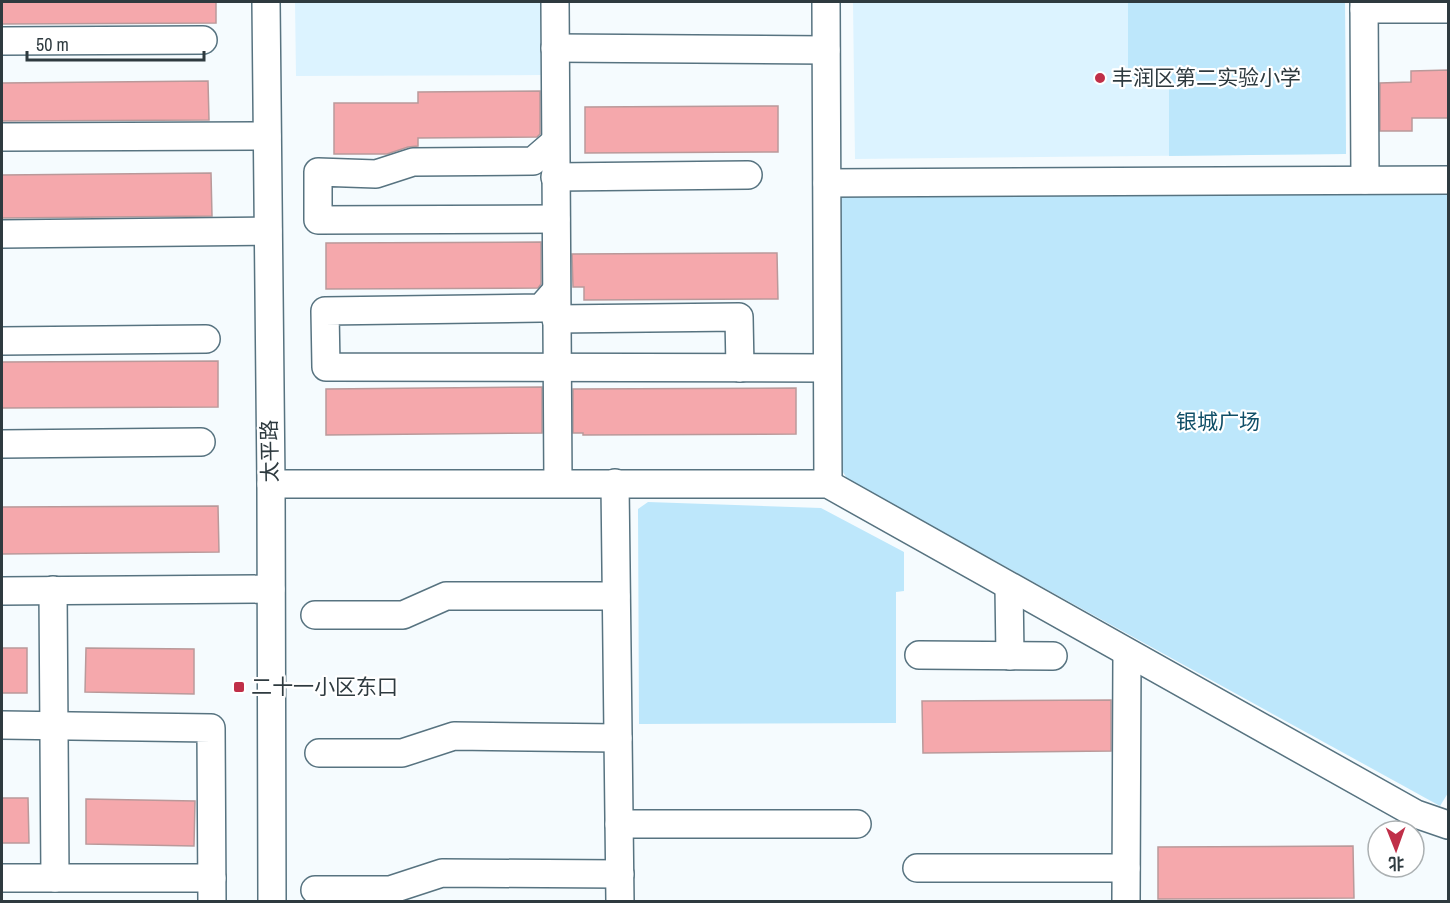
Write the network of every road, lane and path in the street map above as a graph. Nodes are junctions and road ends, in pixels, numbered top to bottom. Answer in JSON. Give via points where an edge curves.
{"nodes":[{"id":1,"x":266,"y":2,"type":"edge"},
{"id":2,"x":555,"y":2,"type":"edge"},
{"id":3,"x":826,"y":2,"type":"edge"},
{"id":4,"x":1364,"y":5,"type":"edge"},
{"id":5,"x":1449,"y":9,"type":"edge"},
{"id":6,"x":203,"y":40,"type":"dead end"},
{"id":7,"x":2,"y":41,"type":"edge"},
{"id":8,"x":555,"y":48,"type":"junction"},
{"id":9,"x":826,"y":50,"type":"junction"},
{"id":10,"x":267,"y":136,"type":"junction"},
{"id":11,"x":2,"y":137,"type":"edge"},
{"id":12,"x":555,"y":142,"type":"junction"},
{"id":13,"x":748,"y":176,"type":"dead end"},
{"id":14,"x":555,"y":177,"type":"junction"},
{"id":15,"x":1365,"y":180,"type":"junction"},
{"id":16,"x":1449,"y":180,"type":"edge"},
{"id":17,"x":827,"y":183,"type":"junction"},
{"id":18,"x":556,"y":219,"type":"junction"},
{"id":19,"x":268,"y":231,"type":"junction"},
{"id":20,"x":2,"y":234,"type":"edge"},
{"id":21,"x":556,"y":291,"type":"junction"},
{"id":22,"x":556,"y":319,"type":"junction"},
{"id":23,"x":206,"y":339,"type":"dead end"},
{"id":24,"x":2,"y":341,"type":"edge"},
{"id":25,"x":557,"y":367,"type":"junction"},
{"id":26,"x":740,"y":368,"type":"junction"},
{"id":27,"x":827,"y":368,"type":"junction"},
{"id":28,"x":201,"y":442,"type":"dead end"},
{"id":29,"x":2,"y":444,"type":"edge"},
{"id":30,"x":558,"y":483,"type":"junction"},
{"id":31,"x":615,"y":483,"type":"junction"},
{"id":32,"x":271,"y":484,"type":"junction"},
{"id":33,"x":828,"y":484,"type":"junction"},
{"id":34,"x":1009,"y":586,"type":"junction"},
{"id":35,"x":271,"y":589,"type":"junction"},
{"id":36,"x":53,"y":590,"type":"junction"},
{"id":37,"x":2,"y":591,"type":"edge"},
{"id":38,"x":616,"y":596,"type":"junction"},
{"id":39,"x":315,"y":615,"type":"dead end"},
{"id":40,"x":1127,"y":653,"type":"junction"},
{"id":41,"x":919,"y":655,"type":"dead end"},
{"id":42,"x":1010,"y":656,"type":"junction"},
{"id":43,"x":1053,"y":656,"type":"dead end"},
{"id":44,"x":2,"y":725,"type":"edge"},
{"id":45,"x":54,"y":725,"type":"junction"},
{"id":46,"x":618,"y":738,"type":"junction"},
{"id":47,"x":319,"y":753,"type":"dead end"},
{"id":48,"x":619,"y":824,"type":"junction"},
{"id":49,"x":857,"y":824,"type":"dead end"},
{"id":50,"x":1449,"y":825,"type":"edge"},
{"id":51,"x":917,"y":868,"type":"dead end"},
{"id":52,"x":1126,"y":868,"type":"junction"},
{"id":53,"x":620,"y":874,"type":"junction"},
{"id":54,"x":2,"y":878,"type":"edge"},
{"id":55,"x":55,"y":878,"type":"junction"},
{"id":56,"x":212,"y":890,"type":"edge"},
{"id":57,"x":315,"y":890,"type":"dead end"},
{"id":58,"x":272,"y":902,"type":"edge"},
{"id":59,"x":620,"y":902,"type":"edge"},
{"id":60,"x":1126,"y":902,"type":"edge"}],
"edges":[{"from":1,"to":10,"type":"street","name":"太平路"},
{"from":2,"to":8,"type":"street"},
{"from":3,"to":9,"type":"street"},
{"from":4,"to":5,"type":"street"},
{"from":4,"to":15,"type":"street"},
{"from":6,"to":7,"type":"street"},
{"from":8,"to":9,"type":"street"},
{"from":8,"to":12,"type":"street"},
{"from":9,"to":17,"type":"street"},
{"from":10,"to":11,"type":"street"},
{"from":10,"to":19,"type":"street","name":"太平路"},
{"from":12,"to":14,"type":"street"},
{"from":12,"to":18,"type":"street","via":[[533,161],[413,162],[376,174],[318,172],[318,220]]},
{"from":13,"to":14,"type":"street"},
{"from":14,"to":18,"type":"street"},
{"from":15,"to":16,"type":"street"},
{"from":15,"to":17,"type":"street"},
{"from":17,"to":27,"type":"street"},
{"from":18,"to":21,"type":"street"},
{"from":19,"to":20,"type":"street"},
{"from":19,"to":32,"type":"street","name":"太平路"},
{"from":21,"to":22,"type":"street"},
{"from":21,"to":25,"type":"street","via":[[541,308],[325,311],[326,367]]},
{"from":22,"to":25,"type":"street"},
{"from":22,"to":26,"type":"street","via":[[739,316]]},
{"from":23,"to":24,"type":"street"},
{"from":25,"to":26,"type":"street"},
{"from":25,"to":30,"type":"street"},
{"from":26,"to":27,"type":"street"},
{"from":27,"to":33,"type":"street"},
{"from":28,"to":29,"type":"street"},
{"from":30,"to":31,"type":"street"},
{"from":30,"to":32,"type":"street"},
{"from":31,"to":33,"type":"street"},
{"from":31,"to":38,"type":"street"},
{"from":32,"to":35,"type":"street","name":"太平路"},
{"from":33,"to":34,"type":"street"},
{"from":34,"to":40,"type":"street"},
{"from":34,"to":42,"type":"street"},
{"from":35,"to":36,"type":"street"},
{"from":35,"to":58,"type":"street","name":"太平路"},
{"from":36,"to":37,"type":"street"},
{"from":36,"to":45,"type":"street"},
{"from":38,"to":39,"type":"street","via":[[446,596],[403,615]]},
{"from":38,"to":46,"type":"street"},
{"from":40,"to":50,"type":"street","via":[[1416,814]]},
{"from":40,"to":52,"type":"street"},
{"from":41,"to":42,"type":"street"},
{"from":42,"to":43,"type":"street"},
{"from":44,"to":45,"type":"street"},
{"from":45,"to":55,"type":"street"},
{"from":45,"to":56,"type":"street","via":[[211,728]]},
{"from":46,"to":47,"type":"street","via":[[454,736],[402,753]]},
{"from":46,"to":48,"type":"street"},
{"from":48,"to":49,"type":"street"},
{"from":48,"to":53,"type":"street"},
{"from":51,"to":52,"type":"street"},
{"from":52,"to":60,"type":"street"},
{"from":53,"to":57,"type":"street","via":[[442,873],[390,890]]},
{"from":53,"to":59,"type":"street"},
{"from":54,"to":55,"type":"street"},
{"from":55,"to":56,"type":"street"}]}
